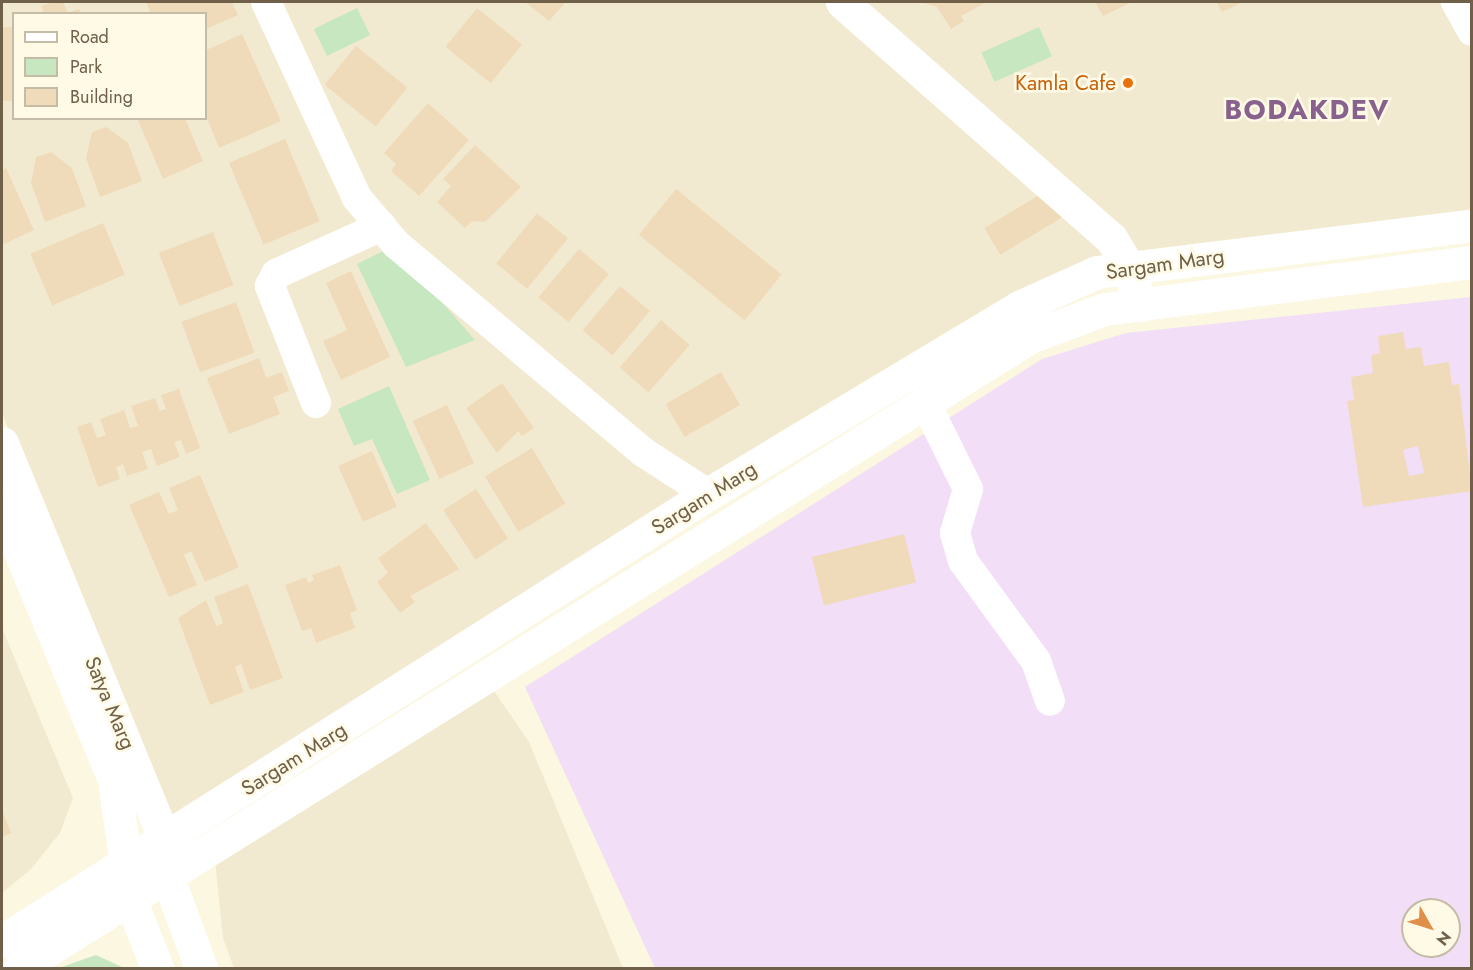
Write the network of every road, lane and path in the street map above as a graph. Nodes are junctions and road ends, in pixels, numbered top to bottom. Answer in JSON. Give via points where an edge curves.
{"nodes":[{"id":1,"x":266,"y":2,"type":"edge"},
{"id":2,"x":842,"y":2,"type":"edge"},
{"id":3,"x":1456,"y":2,"type":"edge"},
{"id":4,"x":1472,"y":31,"type":"edge"},
{"id":5,"x":1472,"y":225,"type":"edge"},
{"id":6,"x":382,"y":226,"type":"junction"},
{"id":7,"x":1472,"y":262,"type":"edge"},
{"id":8,"x":1129,"y":268,"type":"junction"},
{"id":9,"x":1140,"y":305,"type":"junction"},
{"id":10,"x":925,"y":402,"type":"junction"},
{"id":11,"x":316,"y":403,"type":"dead end"},
{"id":12,"x":2,"y":443,"type":"edge"},
{"id":13,"x":708,"y":494,"type":"junction"},
{"id":14,"x":2,"y":508,"type":"edge"},
{"id":15,"x":1050,"y":700,"type":"dead end"},
{"id":16,"x":165,"y":840,"type":"junction"},
{"id":17,"x":128,"y":863,"type":"junction"},
{"id":18,"x":168,"y":878,"type":"junction"},
{"id":19,"x":131,"y":901,"type":"junction"},
{"id":20,"x":2,"y":941,"type":"edge"},
{"id":21,"x":19,"y":969,"type":"edge"},
{"id":22,"x":157,"y":969,"type":"edge"},
{"id":23,"x":201,"y":969,"type":"edge"}],
"edges":[{"from":1,"to":6,"type":"street","via":[[352,188]]},
{"from":2,"to":8,"type":"main road","via":[[1093,219],[1121,250]]},
{"from":3,"to":4,"type":"street"},
{"from":5,"to":8,"type":"main road","name":"Sargam Marg"},
{"from":6,"to":11,"type":"street","via":[[276,274],[270,286]]},
{"from":6,"to":13,"type":"street","via":[[643,452]]},
{"from":7,"to":9,"type":"main road","name":"Sargam Marg"},
{"from":8,"to":9,"type":"main road"},
{"from":8,"to":13,"type":"main road","name":"Sargam Marg","via":[[1097,273],[1019,307]]},
{"from":9,"to":10,"type":"main road","name":"Sargam Marg","via":[[1104,309],[1030,337]]},
{"from":10,"to":15,"type":"street","via":[[968,489],[955,533],[963,561],[1036,661]]},
{"from":10,"to":18,"type":"main road","name":"Sargam Marg"},
{"from":12,"to":16,"type":"main road","name":"Satya Marg"},
{"from":13,"to":16,"type":"main road","name":"Sargam Marg"},
{"from":14,"to":17,"type":"main road","name":"Satya Marg","via":[[114,780]]},
{"from":16,"to":17,"type":"main road","name":"Sargam Marg"},
{"from":16,"to":18,"type":"main road","name":"Satya Marg"},
{"from":17,"to":19,"type":"main road","name":"Satya Marg"},
{"from":17,"to":20,"type":"main road","name":"Sargam Marg"},
{"from":18,"to":19,"type":"main road","name":"Sargam Marg"},
{"from":18,"to":23,"type":"main road","name":"Satya Marg"},
{"from":19,"to":21,"type":"main road","name":"Sargam Marg"},
{"from":19,"to":22,"type":"main road","name":"Satya Marg"}]}
